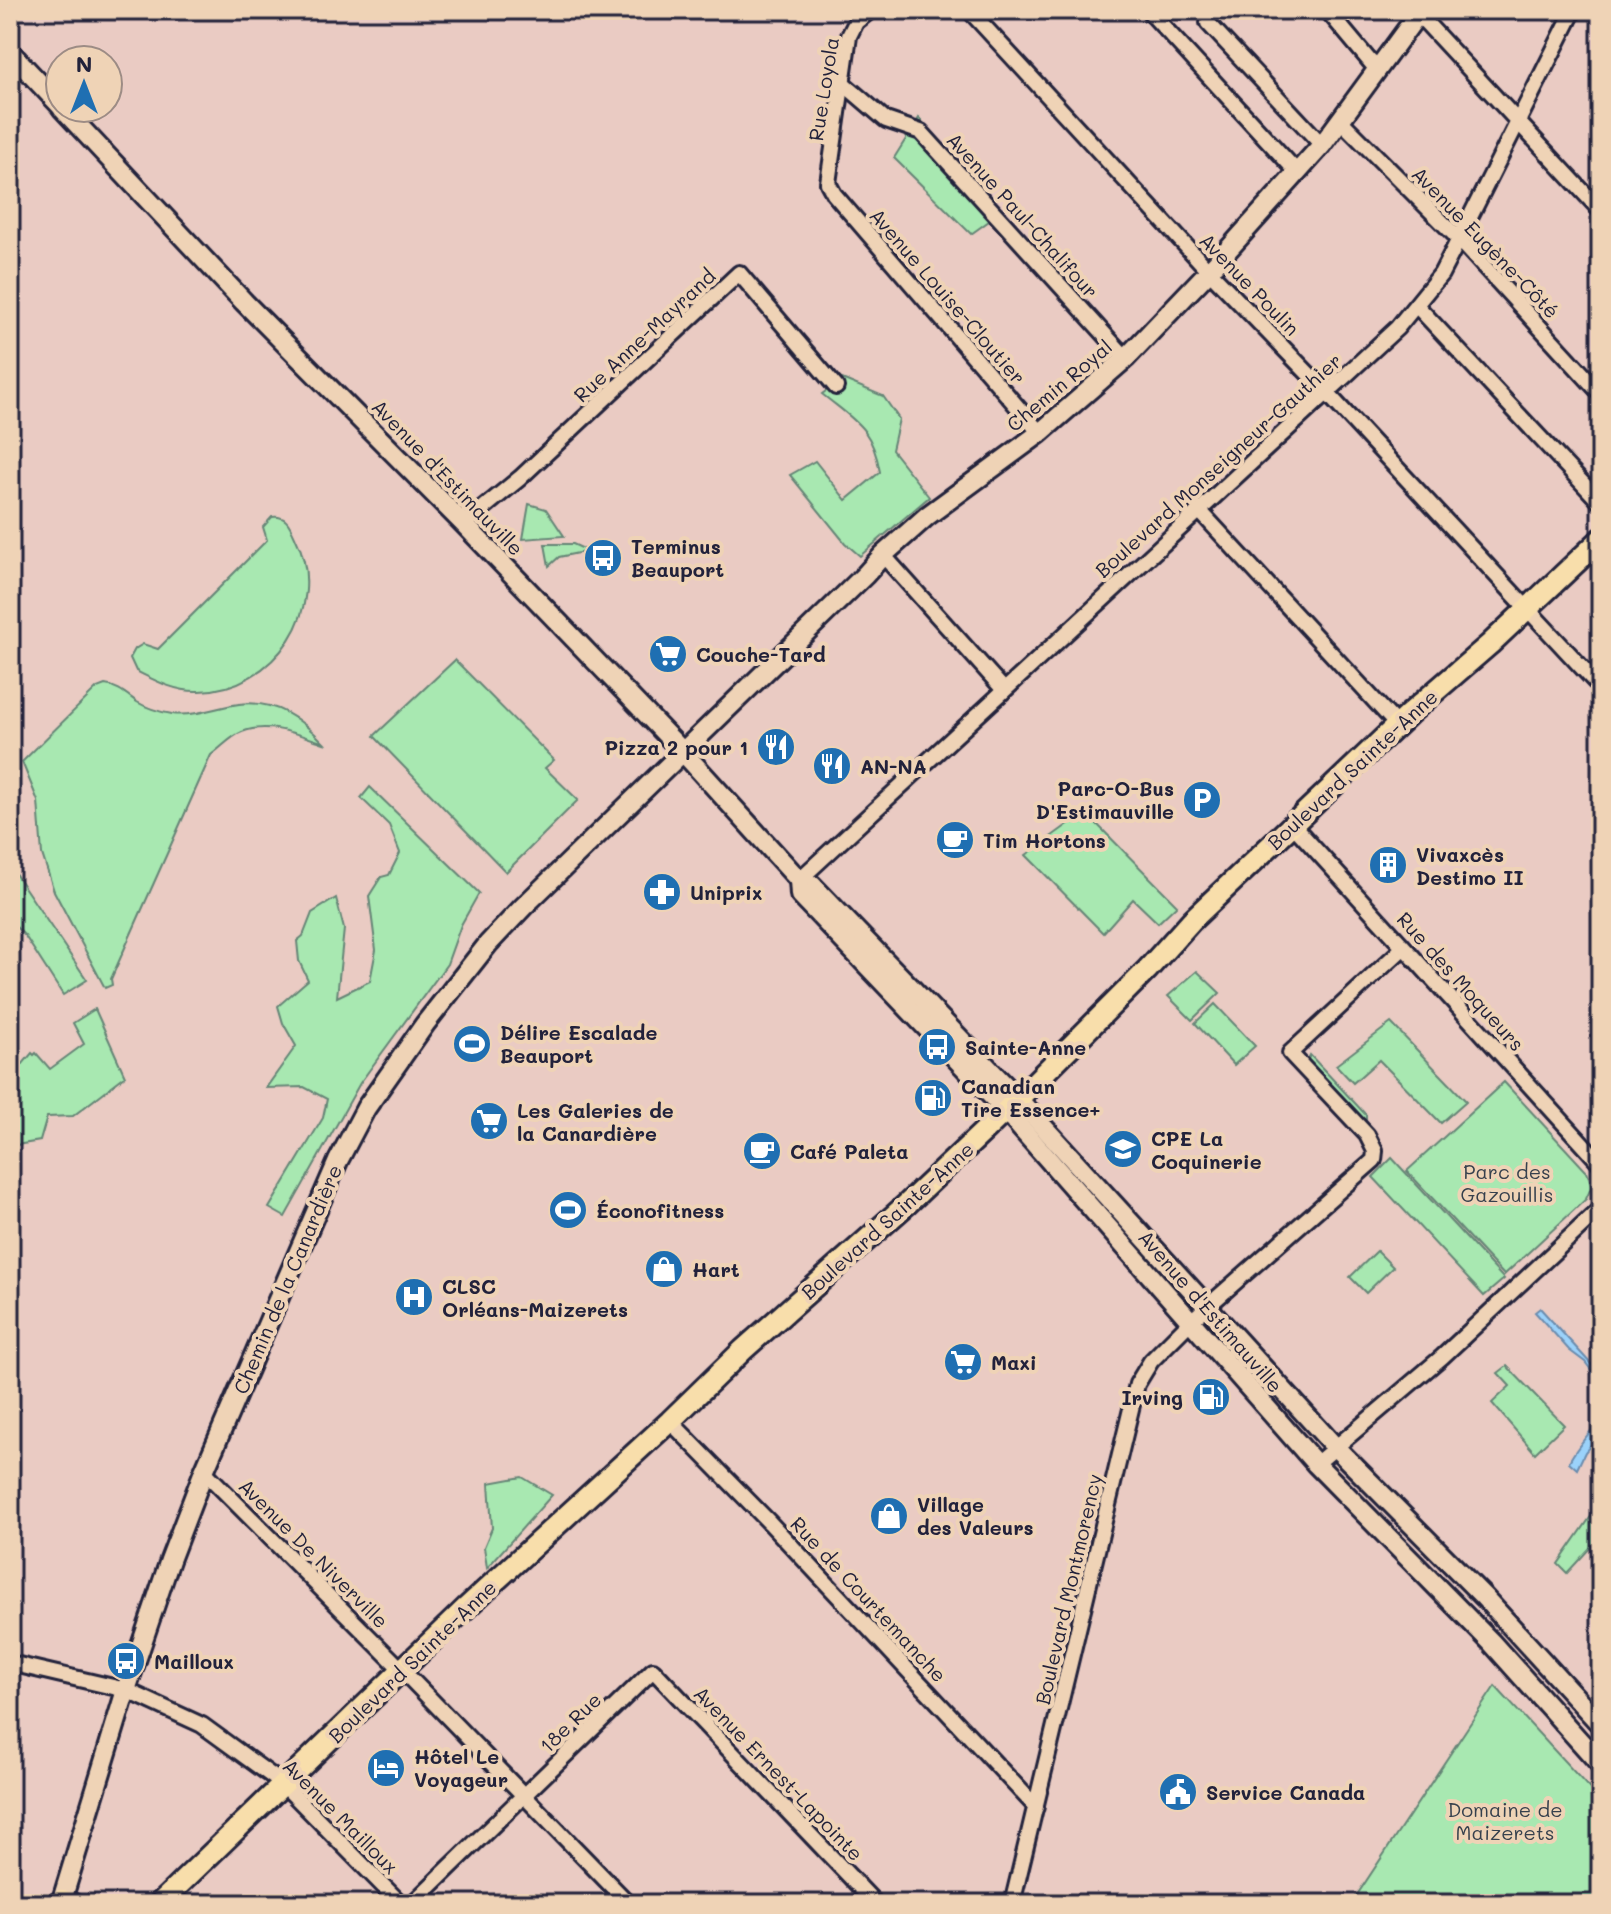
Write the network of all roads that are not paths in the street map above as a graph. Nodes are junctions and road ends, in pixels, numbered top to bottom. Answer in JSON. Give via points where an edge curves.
{"nodes":[{"id":1,"x":871,"y":10,"type":"edge"},
{"id":2,"x":969,"y":10,"type":"edge"},
{"id":3,"x":1148,"y":10,"type":"edge"},
{"id":4,"x":1327,"y":10,"type":"edge"},
{"id":5,"x":1574,"y":10,"type":"edge"},
{"id":6,"x":1420,"y":12,"type":"edge"},
{"id":7,"x":1208,"y":23,"type":"dead end"},
{"id":8,"x":10,"y":52,"type":"edge"},
{"id":9,"x":1378,"y":71,"type":"junction"},
{"id":10,"x":844,"y":84,"type":"junction"},
{"id":11,"x":44,"y":89,"type":"edge"},
{"id":12,"x":1340,"y":120,"type":"junction"},
{"id":13,"x":1518,"y":123,"type":"junction"},
{"id":14,"x":77,"y":124,"type":"edge"},
{"id":15,"x":1322,"y":145,"type":"junction"},
{"id":16,"x":1297,"y":172,"type":"junction"},
{"id":17,"x":828,"y":183,"type":"joint"},
{"id":18,"x":1601,"y":211,"type":"edge"},
{"id":19,"x":1459,"y":239,"type":"junction"},
{"id":20,"x":1209,"y":271,"type":"junction"},
{"id":21,"x":1417,"y":306,"type":"junction"},
{"id":22,"x":1126,"y":358,"type":"junction"},
{"id":23,"x":836,"y":387,"type":"dead end"},
{"id":24,"x":1327,"y":393,"type":"junction"},
{"id":25,"x":1601,"y":394,"type":"edge"},
{"id":26,"x":1040,"y":433,"type":"junction"},
{"id":27,"x":1601,"y":503,"type":"edge"},
{"id":28,"x":1198,"y":509,"type":"junction"},
{"id":29,"x":464,"y":524,"type":"junction"},
{"id":30,"x":1601,"y":539,"type":"edge"},
{"id":31,"x":883,"y":555,"type":"junction"},
{"id":32,"x":1526,"y":608,"type":"junction"},
{"id":33,"x":1601,"y":688,"type":"edge"},
{"id":34,"x":1004,"y":690,"type":"junction"},
{"id":35,"x":1397,"y":725,"type":"junction"},
{"id":36,"x":682,"y":751,"type":"junction"},
{"id":37,"x":1293,"y":825,"type":"junction"},
{"id":38,"x":799,"y":880,"type":"junction"},
{"id":39,"x":1403,"y":948,"type":"junction"},
{"id":40,"x":1012,"y":1105,"type":"junction"},
{"id":41,"x":1601,"y":1164,"type":"edge"},
{"id":42,"x":1601,"y":1208,"type":"edge"},
{"id":43,"x":1206,"y":1308,"type":"junction"},
{"id":44,"x":1191,"y":1321,"type":"junction"},
{"id":45,"x":670,"y":1421,"type":"junction"},
{"id":46,"x":1336,"y":1448,"type":"junction"},
{"id":47,"x":1316,"y":1464,"type":"junction"},
{"id":48,"x":204,"y":1471,"type":"junction"},
{"id":49,"x":10,"y":1663,"type":"edge"},
{"id":50,"x":653,"y":1670,"type":"joint"},
{"id":51,"x":403,"y":1671,"type":"junction"},
{"id":52,"x":126,"y":1690,"type":"junction"},
{"id":53,"x":1601,"y":1725,"type":"edge"},
{"id":54,"x":1601,"y":1765,"type":"edge"},
{"id":55,"x":283,"y":1784,"type":"junction"},
{"id":56,"x":524,"y":1795,"type":"junction"},
{"id":57,"x":1036,"y":1807,"type":"junction"},
{"id":58,"x":158,"y":1901,"type":"edge"},
{"id":59,"x":65,"y":1903,"type":"edge"},
{"id":60,"x":401,"y":1904,"type":"edge"},
{"id":61,"x":412,"y":1904,"type":"edge"},
{"id":62,"x":629,"y":1904,"type":"edge"},
{"id":63,"x":876,"y":1904,"type":"edge"},
{"id":64,"x":1012,"y":1904,"type":"edge"}],
"edges":[{"from":1,"to":10,"type":"street","name":"Rue Loyola","via":[[849,36]]},
{"from":2,"to":20,"type":"street","name":"Avenue Poulin"},
{"from":3,"to":16,"type":"street"},
{"from":4,"to":9,"type":"street"},
{"from":5,"to":13,"type":"street","name":"Boulevard Monseigneur-Gauthier"},
{"from":6,"to":9,"type":"main road","name":"Chemin Royal"},
{"from":6,"to":13,"type":"street"},
{"from":7,"to":15,"type":"street"},
{"from":8,"to":11,"type":"main road","name":"Avenue d'Estimauville"},
{"from":9,"to":12,"type":"main road","name":"Chemin Royal"},
{"from":10,"to":17,"type":"street","name":"Rue Loyola"},
{"from":10,"to":22,"type":"street","name":"Avenue Paul-Chalifour","via":[[886,120],[921,132]]},
{"from":12,"to":15,"type":"main road","name":"Chemin Royal"},
{"from":12,"to":19,"type":"street","name":"Avenue Eugène-Côté"},
{"from":13,"to":18,"type":"street"},
{"from":13,"to":19,"type":"street","name":"Boulevard Monseigneur-Gauthier"},
{"from":14,"to":29,"type":"main road","name":"Avenue d'Estimauville"},
{"from":15,"to":16,"type":"main road","name":"Chemin Royal"},
{"from":16,"to":20,"type":"main road","name":"Chemin Royal"},
{"from":17,"to":26,"type":"street","name":"Avenue Louise-Cloutier"},
{"from":19,"to":21,"type":"street","name":"Boulevard Monseigneur-Gauthier"},
{"from":19,"to":25,"type":"street","name":"Avenue Eugène-Côté"},
{"from":20,"to":22,"type":"main road","name":"Chemin Royal"},
{"from":20,"to":24,"type":"street","name":"Avenue Poulin"},
{"from":21,"to":24,"type":"street","name":"Boulevard Monseigneur-Gauthier"},
{"from":21,"to":27,"type":"street"},
{"from":22,"to":26,"type":"main road","name":"Chemin Royal"},
{"from":23,"to":29,"type":"street","name":"Rue Anne-Mayrand","via":[[739,273]]},
{"from":24,"to":28,"type":"street","name":"Boulevard Monseigneur-Gauthier"},
{"from":24,"to":32,"type":"street","name":"Avenue Poulin"},
{"from":26,"to":31,"type":"main road","name":"Chemin Royal"},
{"from":28,"to":34,"type":"street","name":"Boulevard Monseigneur-Gauthier"},
{"from":28,"to":35,"type":"street"},
{"from":29,"to":36,"type":"main road","name":"Avenue d'Estimauville"},
{"from":30,"to":32,"type":"main road","name":"Boulevard Sainte-Anne"},
{"from":31,"to":34,"type":"street"},
{"from":31,"to":36,"type":"main road","name":"Chemin Royal"},
{"from":32,"to":33,"type":"street","name":"Avenue Poulin"},
{"from":32,"to":35,"type":"main road","name":"Boulevard Sainte-Anne"},
{"from":34,"to":38,"type":"street","name":"Boulevard Monseigneur-Gauthier"},
{"from":35,"to":37,"type":"main road","name":"Boulevard Sainte-Anne"},
{"from":36,"to":38,"type":"main road","name":"Avenue d'Estimauville"},
{"from":36,"to":48,"type":"main road","name":"Chemin de la Canardière","via":[[488,944],[366,1108],[316,1208]]},
{"from":37,"to":39,"type":"street","name":"Rue des Moqueurs"},
{"from":37,"to":40,"type":"main road","name":"Boulevard Sainte-Anne"},
{"from":38,"to":40,"type":"main road","name":"Avenue d'Estimauville","via":[[800,895]]},
{"from":39,"to":41,"type":"street","name":"Rue des Moqueurs"},
{"from":39,"to":43,"type":"street","name":"Boulevard Montmorency","via":[[1290,1053],[1367,1135],[1374,1160]]},
{"from":40,"to":43,"type":"main road","name":"Avenue d'Estimauville"},
{"from":40,"to":44,"type":"main road","name":"Avenue d'Estimauville"},
{"from":40,"to":45,"type":"main road","name":"Boulevard Sainte-Anne"},
{"from":42,"to":46,"type":"street"},
{"from":43,"to":44,"type":"street","name":"Boulevard Montmorency"},
{"from":43,"to":46,"type":"main road","name":"Avenue d'Estimauville"},
{"from":44,"to":47,"type":"main road","name":"Avenue d'Estimauville"},
{"from":44,"to":57,"type":"street","name":"Boulevard Montmorency","via":[[1151,1361],[1137,1384]]},
{"from":45,"to":51,"type":"main road","name":"Boulevard Sainte-Anne"},
{"from":45,"to":57,"type":"street","name":"Rue de Courtemanche"},
{"from":46,"to":47,"type":"street"},
{"from":46,"to":53,"type":"main road","name":"Avenue d'Estimauville"},
{"from":47,"to":54,"type":"main road","name":"Avenue d'Estimauville","via":[[1491,1642]]},
{"from":48,"to":51,"type":"street","name":"Avenue De Niverville"},
{"from":48,"to":52,"type":"main road","name":"Chemin de la Canardière"},
{"from":49,"to":52,"type":"street","name":"Avenue Mailloux"},
{"from":50,"to":56,"type":"street","name":"18e Rue"},
{"from":50,"to":63,"type":"street","name":"Avenue Ernest-Lapointe"},
{"from":51,"to":55,"type":"main road","name":"Boulevard Sainte-Anne"},
{"from":51,"to":56,"type":"street","name":"Avenue De Niverville"},
{"from":52,"to":55,"type":"street","name":"Avenue Mailloux","via":[[202,1725]]},
{"from":52,"to":59,"type":"main road","name":"Chemin de la Canardière"},
{"from":55,"to":58,"type":"main road","name":"Boulevard Sainte-Anne"},
{"from":55,"to":60,"type":"street","name":"Avenue Mailloux"},
{"from":56,"to":61,"type":"street","name":"18e Rue"},
{"from":56,"to":62,"type":"street","name":"Avenue De Niverville"},
{"from":57,"to":64,"type":"street","name":"Boulevard Montmorency"}]}
